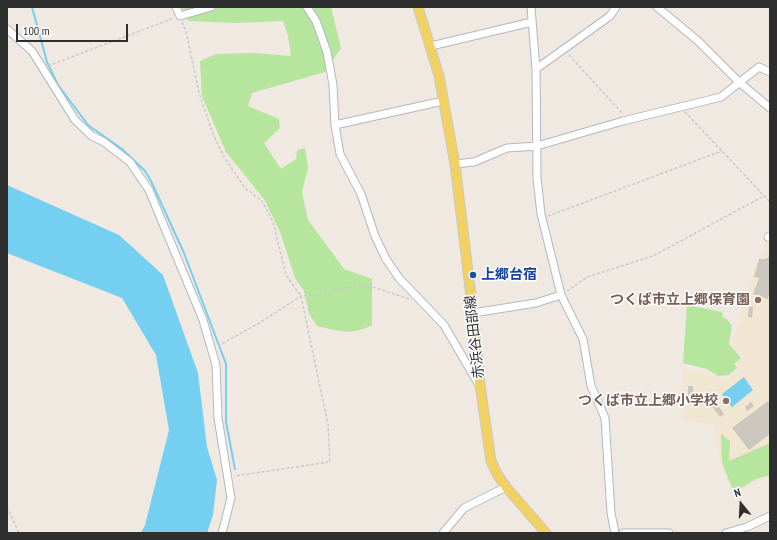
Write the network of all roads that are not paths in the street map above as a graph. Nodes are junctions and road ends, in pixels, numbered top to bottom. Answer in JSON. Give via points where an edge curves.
{"nodes":[{"id":1,"x":176,"y":7,"type":"edge"},
{"id":2,"x":211,"y":7,"type":"edge"},
{"id":3,"x":307,"y":7,"type":"edge"},
{"id":4,"x":418,"y":7,"type":"edge"},
{"id":5,"x":531,"y":7,"type":"edge"},
{"id":6,"x":616,"y":7,"type":"edge"},
{"id":7,"x":657,"y":7,"type":"edge"},
{"id":8,"x":532,"y":22,"type":"junction"},
{"id":9,"x":7,"y":29,"type":"edge"},
{"id":10,"x":431,"y":46,"type":"junction"},
{"id":11,"x":536,"y":69,"type":"junction"},
{"id":12,"x":770,"y":72,"type":"edge"},
{"id":13,"x":739,"y":82,"type":"junction"},
{"id":14,"x":444,"y":101,"type":"junction"},
{"id":15,"x":770,"y":108,"type":"edge"},
{"id":16,"x":334,"y":125,"type":"junction"},
{"id":17,"x":537,"y":146,"type":"junction"},
{"id":18,"x":455,"y":164,"type":"junction"},
{"id":19,"x":561,"y":295,"type":"junction"},
{"id":20,"x":473,"y":313,"type":"junction"},
{"id":21,"x":480,"y":385,"type":"junction"},
{"id":22,"x":506,"y":487,"type":"junction"},
{"id":23,"x":770,"y":516,"type":"edge"},
{"id":24,"x":222,"y":533,"type":"edge"},
{"id":25,"x":443,"y":533,"type":"edge"},
{"id":26,"x":546,"y":533,"type":"edge"},
{"id":27,"x":615,"y":533,"type":"edge"},
{"id":28,"x":623,"y":533,"type":"edge"},
{"id":29,"x":662,"y":533,"type":"edge"},
{"id":30,"x":669,"y":533,"type":"edge"},
{"id":31,"x":726,"y":533,"type":"edge"}],
"edges":[{"from":1,"to":2,"type":"street","via":[[180,16]]},
{"from":3,"to":16,"type":"street","via":[[316,20],[327,52],[333,86]]},
{"from":4,"to":10,"type":"main road","name":"赤浜谷田部線"},
{"from":5,"to":8,"type":"street"},
{"from":6,"to":11,"type":"street","via":[[610,16]]},
{"from":7,"to":13,"type":"street","via":[[698,41]]},
{"from":8,"to":10,"type":"street"},
{"from":8,"to":11,"type":"street"},
{"from":9,"to":24,"type":"street","via":[[32,51],[75,120],[92,136],[130,162],[149,190],[203,320],[216,365],[218,418],[232,498]]},
{"from":10,"to":14,"type":"main road","name":"赤浜谷田部線"},
{"from":11,"to":17,"type":"street"},
{"from":12,"to":13,"type":"street","via":[[759,67]]},
{"from":13,"to":15,"type":"street"},
{"from":13,"to":17,"type":"street","via":[[720,96]]},
{"from":14,"to":16,"type":"street"},
{"from":14,"to":18,"type":"main road","name":"赤浜谷田部線"},
{"from":16,"to":21,"type":"street","via":[[340,154],[361,194],[375,236],[386,258],[399,278],[444,325]]},
{"from":17,"to":18,"type":"street","via":[[507,148],[474,162]]},
{"from":17,"to":19,"type":"street","via":[[537,178],[542,218]]},
{"from":18,"to":20,"type":"main road","name":"赤浜谷田部線"},
{"from":19,"to":20,"type":"street","via":[[536,303]]},
{"from":19,"to":27,"type":"street","via":[[582,339],[591,386],[605,418],[611,513]]},
{"from":20,"to":21,"type":"main road","name":"赤浜谷田部線"},
{"from":21,"to":22,"type":"main road","name":"赤浜谷田部線","via":[[491,461]]},
{"from":22,"to":25,"type":"street","via":[[464,508]]},
{"from":22,"to":26,"type":"main road","name":"赤浜谷田部線"},
{"from":23,"to":31,"type":"street","via":[[748,527]]},
{"from":28,"to":29,"type":"street"},
{"from":29,"to":30,"type":"street"}]}
